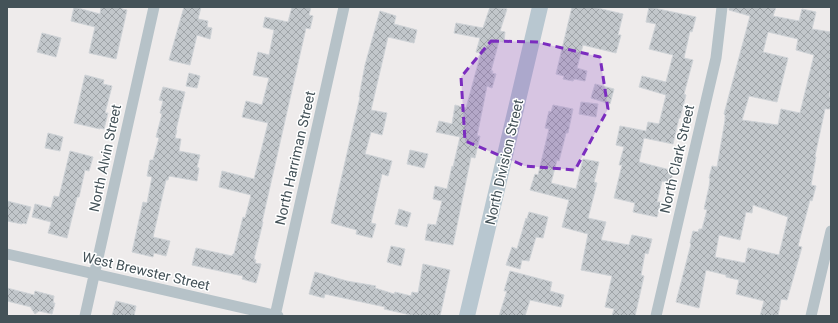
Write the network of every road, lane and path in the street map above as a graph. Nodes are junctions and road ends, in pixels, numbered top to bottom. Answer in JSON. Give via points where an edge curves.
{"nodes":[{"id":1,"x":154,"y":7,"type":"edge"},
{"id":2,"x":344,"y":7,"type":"edge"},
{"id":3,"x":540,"y":7,"type":"edge"},
{"id":4,"x":722,"y":7,"type":"edge"},
{"id":5,"x":831,"y":231,"type":"edge"},
{"id":6,"x":7,"y":254,"type":"edge"},
{"id":7,"x":95,"y":275,"type":"junction"},
{"id":8,"x":85,"y":316,"type":"edge"},
{"id":9,"x":276,"y":316,"type":"edge"},
{"id":10,"x":467,"y":316,"type":"edge"},
{"id":11,"x":656,"y":316,"type":"edge"},
{"id":12,"x":811,"y":316,"type":"edge"}],
"edges":[{"from":1,"to":7,"type":"street","name":"North Alvin Street"},
{"from":2,"to":9,"type":"street","name":"North Harriman Street"},
{"from":3,"to":10,"type":"street","name":"North Division Street"},
{"from":4,"to":11,"type":"street","name":"North Clark Street","via":[[716,58]]},
{"from":5,"to":12,"type":"street"},
{"from":6,"to":7,"type":"street","name":"West Brewster Street"},
{"from":7,"to":8,"type":"street","name":"North Alvin Street"},
{"from":7,"to":9,"type":"street","name":"West Brewster Street"}]}
